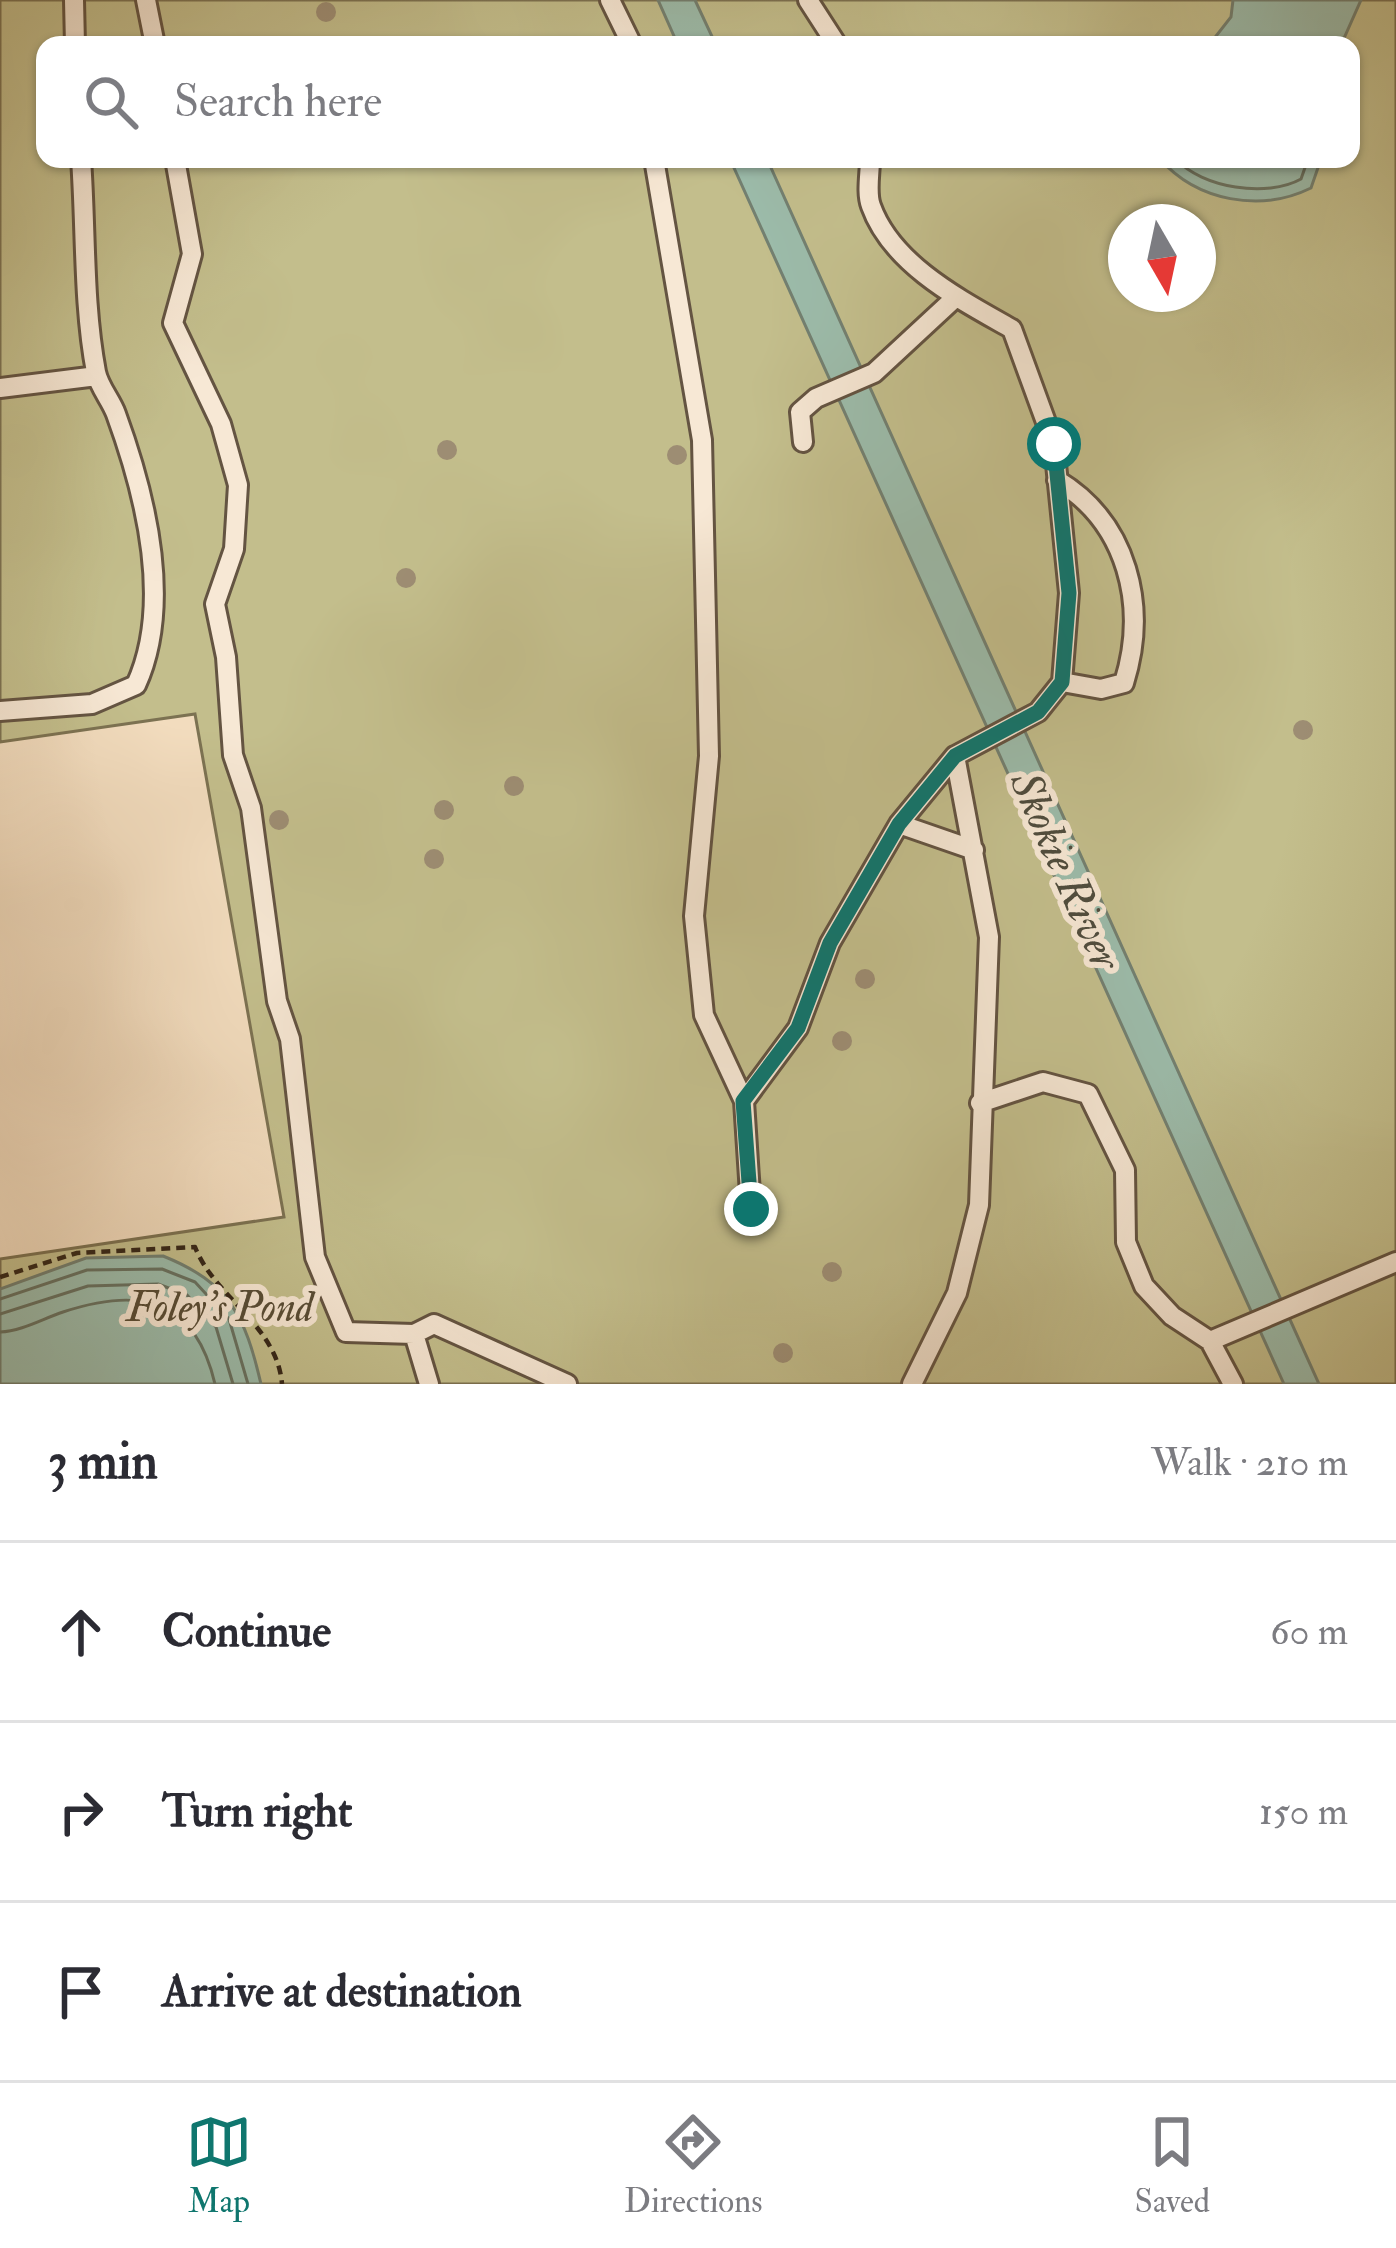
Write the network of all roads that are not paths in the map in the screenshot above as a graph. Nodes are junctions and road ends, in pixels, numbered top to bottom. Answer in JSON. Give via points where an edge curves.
{"nodes":[{"id":1,"x":74,"y":0,"type":"edge"},
{"id":2,"x":146,"y":0,"type":"edge"},
{"id":3,"x":610,"y":0,"type":"edge"},
{"id":4,"x":808,"y":0,"type":"edge"},
{"id":5,"x":75,"y":36,"type":"edge"},
{"id":6,"x":152,"y":36,"type":"edge"},
{"id":7,"x":628,"y":36,"type":"edge"},
{"id":8,"x":831,"y":36,"type":"edge"},
{"id":9,"x":82,"y":168,"type":"edge"},
{"id":10,"x":177,"y":168,"type":"edge"},
{"id":11,"x":656,"y":168,"type":"edge"},
{"id":12,"x":870,"y":168,"type":"edge"},
{"id":13,"x":956,"y":297,"type":"junction"},
{"id":14,"x":97,"y":376,"type":"junction"},
{"id":15,"x":0,"y":388,"type":"edge"},
{"id":16,"x":803,"y":442,"type":"dead end"},
{"id":17,"x":1058,"y":480,"type":"junction"},
{"id":18,"x":1062,"y":682,"type":"junction"},
{"id":19,"x":0,"y":711,"type":"edge"},
{"id":20,"x":955,"y":756,"type":"junction"},
{"id":21,"x":899,"y":824,"type":"junction"},
{"id":22,"x":974,"y":850,"type":"junction"},
{"id":23,"x":743,"y":1101,"type":"junction"},
{"id":24,"x":980,"y":1103,"type":"junction"},
{"id":25,"x":751,"y":1209,"type":"dead end"},
{"id":26,"x":1396,"y":1262,"type":"edge"},
{"id":27,"x":414,"y":1334,"type":"junction"},
{"id":28,"x":1210,"y":1341,"type":"junction"},
{"id":29,"x":429,"y":1384,"type":"edge"},
{"id":30,"x":567,"y":1384,"type":"edge"},
{"id":31,"x":911,"y":1384,"type":"edge"},
{"id":32,"x":1233,"y":1384,"type":"edge"}],
"edges":[{"from":1,"to":5,"type":"lane"},
{"from":2,"to":6,"type":"lane"},
{"from":3,"to":7,"type":"lane"},
{"from":4,"to":8,"type":"lane"},
{"from":9,"to":14,"type":"lane"},
{"from":10,"to":27,"type":"lane","via":[[192,254],[172,323],[221,424],[238,485],[234,549],[214,604],[232,755],[251,808],[277,1001],[290,1039],[315,1256],[346,1332]]},
{"from":11,"to":23,"type":"lane","via":[[702,440],[709,756],[694,916],[704,1015]]},
{"from":12,"to":13,"type":"lane","via":[[869,202],[891,244]]},
{"from":13,"to":16,"type":"lane","via":[[874,373],[800,412]]},
{"from":13,"to":17,"type":"lane","via":[[1012,329],[1054,444]]},
{"from":14,"to":15,"type":"lane"},
{"from":14,"to":19,"type":"lane","via":[[116,412],[139,498],[155,593],[152,650],[136,685],[92,704]]},
{"from":17,"to":18,"type":"lane","via":[[1069,593]]},
{"from":17,"to":18,"type":"lane","via":[[1108,523],[1132,600],[1124,683],[1101,689]]},
{"from":18,"to":20,"type":"lane","via":[[1038,712]]},
{"from":20,"to":21,"type":"lane"},
{"from":20,"to":22,"type":"lane"},
{"from":21,"to":22,"type":"lane"},
{"from":21,"to":23,"type":"lane","via":[[830,943],[798,1028]]},
{"from":22,"to":24,"type":"lane","via":[[989,937]]},
{"from":23,"to":25,"type":"lane"},
{"from":24,"to":28,"type":"lane","via":[[1043,1082],[1088,1094],[1125,1170],[1126,1242],[1144,1286]]},
{"from":24,"to":31,"type":"lane","via":[[979,1205],[957,1293]]},
{"from":26,"to":28,"type":"lane"},
{"from":27,"to":29,"type":"lane"},
{"from":27,"to":30,"type":"lane","via":[[434,1324]]},
{"from":28,"to":32,"type":"lane"}]}
